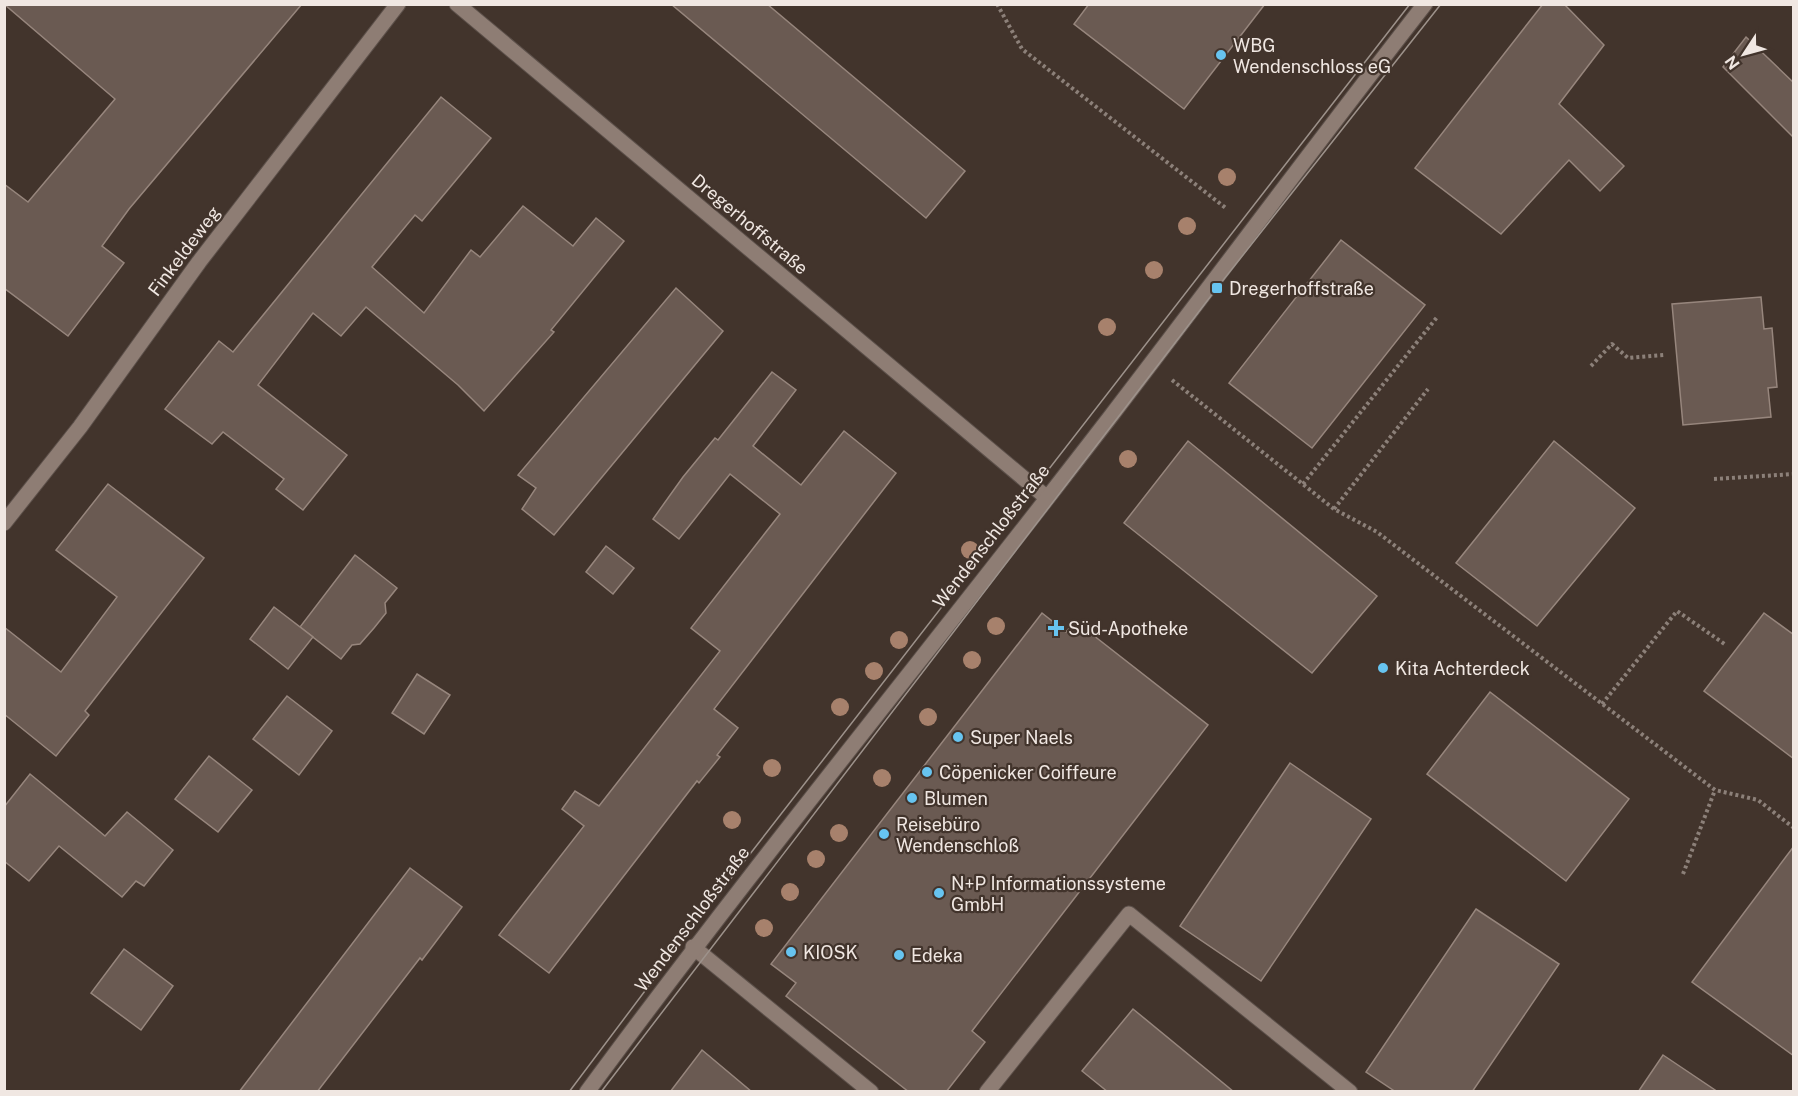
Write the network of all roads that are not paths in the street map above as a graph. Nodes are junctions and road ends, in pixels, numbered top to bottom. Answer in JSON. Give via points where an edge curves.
{"nodes":[{"id":1,"x":398,"y":4,"type":"edge"},
{"id":2,"x":456,"y":4,"type":"edge"},
{"id":3,"x":1425,"y":4,"type":"edge"},
{"id":4,"x":1046,"y":497,"type":"junction"},
{"id":5,"x":4,"y":523,"type":"edge"},
{"id":6,"x":693,"y":947,"type":"junction"},
{"id":7,"x":587,"y":1092,"type":"edge"},
{"id":8,"x":871,"y":1092,"type":"edge"},
{"id":9,"x":987,"y":1092,"type":"edge"},
{"id":10,"x":1350,"y":1092,"type":"edge"}],
"edges":[{"from":1,"to":5,"type":"street","name":"Finkeldeweg","via":[[199,262],[80,428]]},
{"from":2,"to":4,"type":"street","name":"Dregerhoffstraße"},
{"from":3,"to":4,"type":"street","name":"Wendenschloßstraße"},
{"from":4,"to":6,"type":"street","name":"Wendenschloßstraße"},
{"from":6,"to":7,"type":"street","name":"Wendenschloßstraße"},
{"from":6,"to":8,"type":"street"},
{"from":9,"to":10,"type":"street","via":[[1129,915]]}]}
